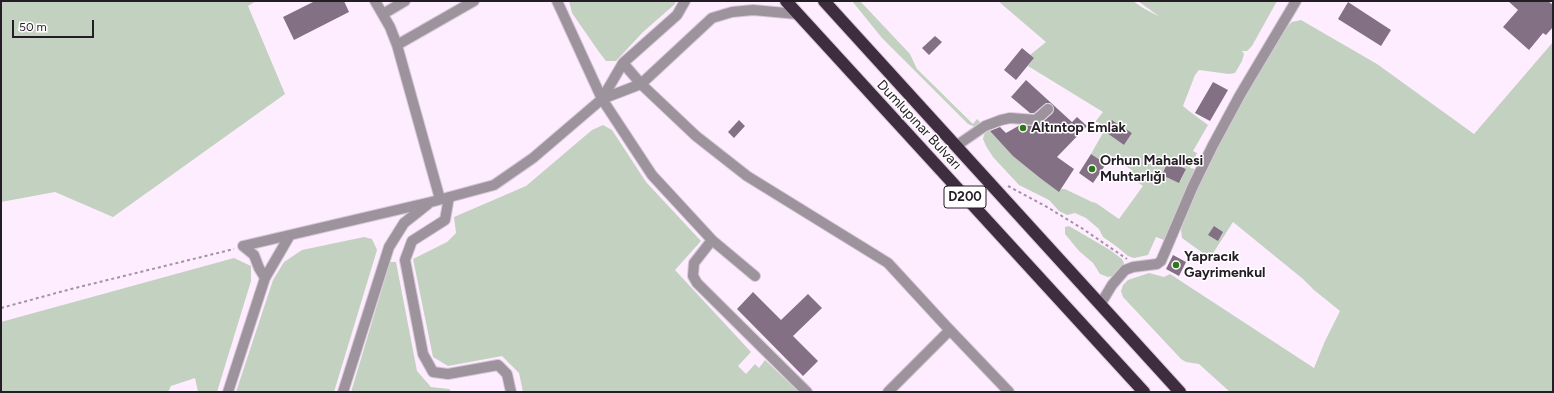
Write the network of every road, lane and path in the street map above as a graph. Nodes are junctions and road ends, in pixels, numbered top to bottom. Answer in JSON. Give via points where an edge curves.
{"nodes":[{"id":1,"x":375,"y":1,"type":"edge"},
{"id":2,"x":405,"y":1,"type":"edge"},
{"id":3,"x":474,"y":1,"type":"edge"},
{"id":4,"x":557,"y":1,"type":"edge"},
{"id":5,"x":685,"y":1,"type":"edge"},
{"id":6,"x":786,"y":1,"type":"edge"},
{"id":7,"x":824,"y":1,"type":"edge"},
{"id":8,"x":1305,"y":1,"type":"edge"},
{"id":9,"x":1295,"y":3,"type":"edge"},
{"id":10,"x":384,"y":14,"type":"junction"},
{"id":11,"x":797,"y":14,"type":"junction"},
{"id":12,"x":397,"y":45,"type":"junction"},
{"id":13,"x":623,"y":63,"type":"junction"},
{"id":14,"x":641,"y":84,"type":"junction"},
{"id":15,"x":602,"y":99,"type":"junction"},
{"id":16,"x":1048,"y":109,"type":"dead end"},
{"id":17,"x":956,"y":146,"type":"junction"},
{"id":18,"x":1005,"y":184,"type":"dead end"},
{"id":19,"x":440,"y":199,"type":"junction"},
{"id":20,"x":290,"y":235,"type":"junction"},
{"id":21,"x":712,"y":240,"type":"junction"},
{"id":22,"x":243,"y":246,"type":"junction"},
{"id":23,"x":1142,"y":266,"type":"junction"},
{"id":24,"x":755,"y":276,"type":"dead end"},
{"id":25,"x":265,"y":278,"type":"junction"},
{"id":26,"x":1100,"y":305,"type":"junction"},
{"id":27,"x":1,"y":308,"type":"edge"},
{"id":28,"x":950,"y":330,"type":"junction"},
{"id":29,"x":228,"y":392,"type":"edge"},
{"id":30,"x":343,"y":392,"type":"edge"},
{"id":31,"x":511,"y":392,"type":"edge"},
{"id":32,"x":807,"y":392,"type":"edge"},
{"id":33,"x":888,"y":392,"type":"edge"},
{"id":34,"x":1009,"y":392,"type":"edge"},
{"id":35,"x":1144,"y":392,"type":"edge"},
{"id":36,"x":1180,"y":392,"type":"edge"}],
"edges":[{"from":1,"to":10,"type":"street"},
{"from":2,"to":10,"type":"street"},
{"from":3,"to":12,"type":"street"},
{"from":4,"to":15,"type":"street"},
{"from":5,"to":13,"type":"street","via":[[677,15]]},
{"from":6,"to":11,"type":"highway","name":"Dumlupınar Bulvarı","number":"D200"},
{"from":7,"to":17,"type":"highway","name":"Dumlupınar Bulvarı"},
{"from":8,"to":9,"type":"street"},
{"from":9,"to":23,"type":"street","via":[[1213,145],[1162,261]]},
{"from":10,"to":12,"type":"street"},
{"from":11,"to":14,"type":"street","via":[[752,10],[712,18]]},
{"from":11,"to":35,"type":"highway","name":"Dumlupınar Bulvarı","number":"D200"},
{"from":12,"to":19,"type":"street"},
{"from":13,"to":14,"type":"street"},
{"from":13,"to":15,"type":"street"},
{"from":14,"to":15,"type":"street"},
{"from":14,"to":28,"type":"street","via":[[696,136],[747,176],[888,263]]},
{"from":15,"to":19,"type":"street","via":[[533,158],[494,185]]},
{"from":15,"to":21,"type":"street","via":[[652,175]]},
{"from":16,"to":17,"type":"street","via":[[1036,120],[1010,118],[985,126]]},
{"from":17,"to":26,"type":"highway","name":"Dumlupınar Bulvarı"},
{"from":18,"to":23,"type":"path","via":[[1083,229],[1126,259]]},
{"from":19,"to":20,"type":"street"},
{"from":19,"to":30,"type":"street","via":[[404,223],[389,247]]},
{"from":19,"to":31,"type":"street","via":[[445,220],[412,241],[405,260],[422,354],[433,372],[448,374],[498,365],[507,374]]},
{"from":20,"to":22,"type":"street"},
{"from":20,"to":25,"type":"street"},
{"from":21,"to":24,"type":"street"},
{"from":21,"to":32,"type":"street","via":[[694,262],[693,276]]},
{"from":22,"to":25,"type":"street","via":[[254,255]]},
{"from":22,"to":27,"type":"path"},
{"from":23,"to":26,"type":"street","via":[[1125,270]]},
{"from":25,"to":29,"type":"street"},
{"from":26,"to":36,"type":"highway","name":"Dumlupınar Bulvarı"},
{"from":28,"to":33,"type":"street"},
{"from":28,"to":34,"type":"street"}]}
